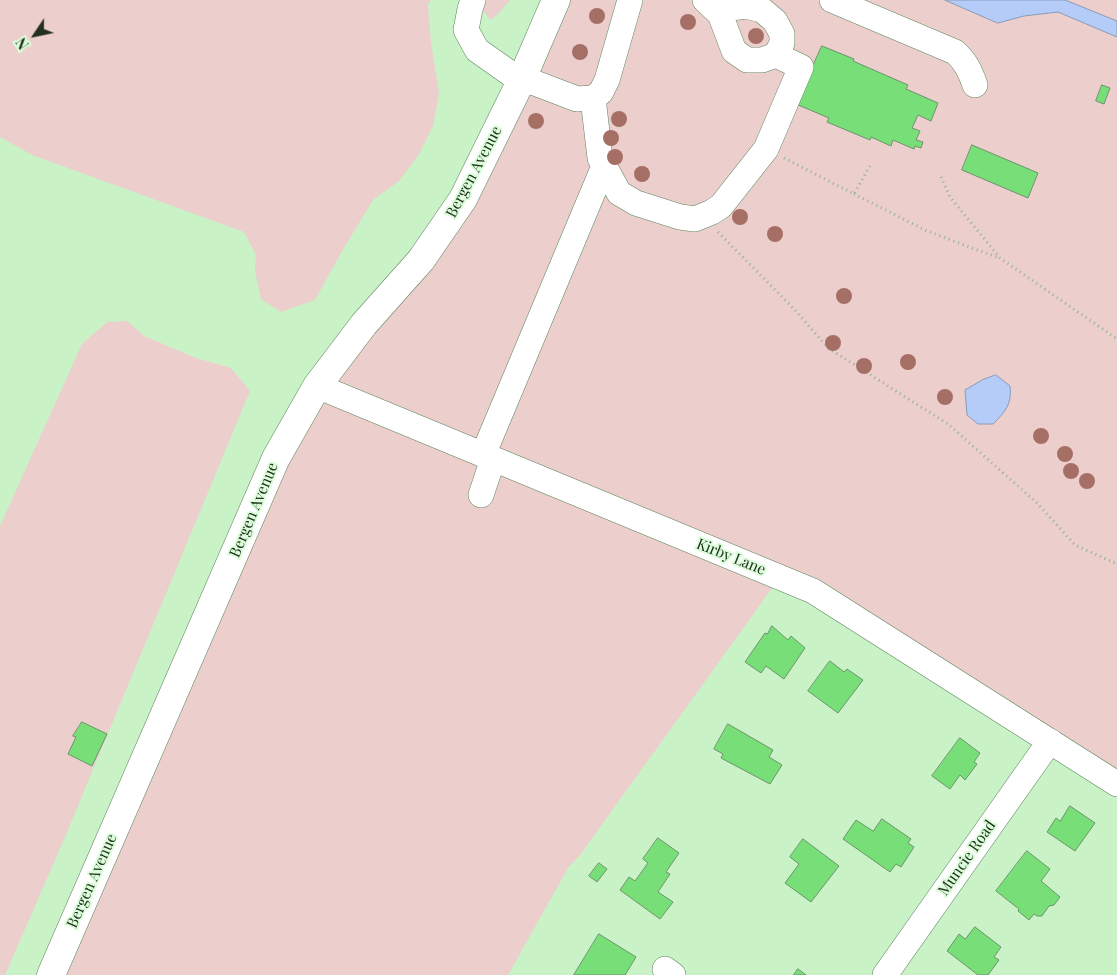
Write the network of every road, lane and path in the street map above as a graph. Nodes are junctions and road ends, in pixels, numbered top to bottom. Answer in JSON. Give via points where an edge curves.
{"nodes":[{"id":1,"x":473,"y":0,"type":"edge"},
{"id":2,"x":556,"y":0,"type":"edge"},
{"id":3,"x":630,"y":0,"type":"edge"},
{"id":4,"x":832,"y":0,"type":"edge"},
{"id":5,"x":713,"y":7,"type":"edge"},
{"id":6,"x":776,"y":55,"type":"junction"},
{"id":7,"x":521,"y":81,"type":"junction"},
{"id":8,"x":974,"y":85,"type":"dead end"},
{"id":9,"x":593,"y":98,"type":"junction"},
{"id":10,"x":766,"y":149,"type":"junction"},
{"id":11,"x":871,"y":164,"type":"dead end"},
{"id":12,"x":604,"y":166,"type":"junction"},
{"id":13,"x":941,"y":177,"type":"dead end"},
{"id":14,"x":854,"y":194,"type":"junction"},
{"id":15,"x":712,"y":212,"type":"junction"},
{"id":16,"x":1000,"y":258,"type":"junction"},
{"id":17,"x":1117,"y":340,"type":"edge"},
{"id":18,"x":317,"y":386,"type":"junction"},
{"id":19,"x":488,"y":457,"type":"junction"},
{"id":20,"x":481,"y":495,"type":"dead end"},
{"id":21,"x":1117,"y":564,"type":"edge"},
{"id":22,"x":1050,"y":741,"type":"junction"},
{"id":23,"x":1117,"y":784,"type":"edge"},
{"id":24,"x":51,"y":975,"type":"edge"},
{"id":25,"x":885,"y":975,"type":"edge"}],
"edges":[{"from":1,"to":7,"type":"street","via":[[466,30],[477,50]]},
{"from":2,"to":7,"type":"main road","name":"Bergen Avenue"},
{"from":3,"to":9,"type":"street","via":[[607,80],[601,92]]},
{"from":4,"to":8,"type":"street","via":[[955,52],[970,70]]},
{"from":5,"to":6,"type":"street","via":[[734,50],[746,60],[762,60]]},
{"from":5,"to":6,"type":"street","via":[[746,6],[762,10],[775,20],[782,34]]},
{"from":6,"to":10,"type":"street","via":[[801,68]]},
{"from":7,"to":9,"type":"street","via":[[536,83],[577,99]]},
{"from":7,"to":18,"type":"main road","name":"Bergen Avenue","via":[[463,199],[421,260],[364,324]]},
{"from":9,"to":12,"type":"street","via":[[600,158]]},
{"from":10,"to":14,"type":"path"},
{"from":10,"to":15,"type":"street","via":[[721,206]]},
{"from":11,"to":14,"type":"path"},
{"from":12,"to":15,"type":"street","via":[[619,193],[636,203],[680,217],[695,218]]},
{"from":12,"to":19,"type":"street"},
{"from":13,"to":16,"type":"path","via":[[950,197]]},
{"from":14,"to":16,"type":"path","via":[[927,231]]},
{"from":15,"to":21,"type":"path","via":[[718,233],[828,348],[948,424],[1037,503],[1075,544]]},
{"from":16,"to":17,"type":"path"},
{"from":18,"to":19,"type":"street","name":"Kirby Lane"},
{"from":18,"to":24,"type":"main road","name":"Bergen Avenue","via":[[276,458]]},
{"from":19,"to":20,"type":"street"},
{"from":19,"to":22,"type":"street","name":"Kirby Lane","via":[[813,591]]},
{"from":22,"to":23,"type":"street","name":"Kirby Lane"},
{"from":22,"to":25,"type":"street","name":"Muncie Road"}]}
